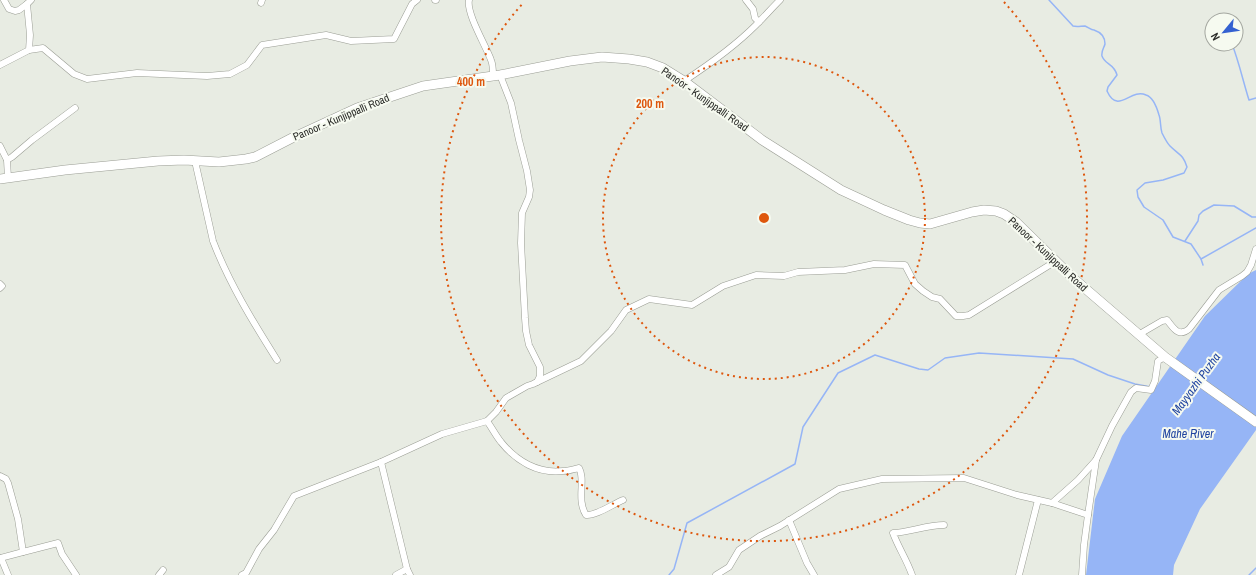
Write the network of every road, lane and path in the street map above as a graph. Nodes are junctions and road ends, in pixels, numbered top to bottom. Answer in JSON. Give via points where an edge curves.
{"nodes":[{"id":1,"x":4,"y":0,"type":"edge"},
{"id":2,"x":417,"y":0,"type":"edge"},
{"id":3,"x":469,"y":0,"type":"edge"},
{"id":4,"x":746,"y":0,"type":"edge"},
{"id":5,"x":780,"y":0,"type":"edge"},
{"id":6,"x":29,"y":2,"type":"edge"},
{"id":7,"x":759,"y":22,"type":"junction"},
{"id":8,"x":29,"y":50,"type":"junction"},
{"id":9,"x":0,"y":65,"type":"edge"},
{"id":10,"x":496,"y":75,"type":"junction"},
{"id":11,"x":684,"y":81,"type":"junction"},
{"id":12,"x":75,"y":108,"type":"dead end"},
{"id":13,"x":0,"y":146,"type":"edge"},
{"id":14,"x":7,"y":160,"type":"junction"},
{"id":15,"x":195,"y":161,"type":"junction"},
{"id":16,"x":4,"y":179,"type":"edge"},
{"id":17,"x":1256,"y":250,"type":"edge"},
{"id":18,"x":1056,"y":261,"type":"junction"},
{"id":19,"x":0,"y":284,"type":"edge"},
{"id":20,"x":0,"y":288,"type":"edge"},
{"id":21,"x":1138,"y":335,"type":"junction"},
{"id":22,"x":1165,"y":357,"type":"junction"},
{"id":23,"x":277,"y":360,"type":"dead end"},
{"id":24,"x":537,"y":382,"type":"junction"},
{"id":25,"x":487,"y":421,"type":"junction"},
{"id":26,"x":1256,"y":422,"type":"edge"},
{"id":27,"x":1096,"y":460,"type":"junction"},
{"id":28,"x":381,"y":462,"type":"junction"},
{"id":29,"x":0,"y":476,"type":"edge"},
{"id":30,"x":623,"y":500,"type":"dead end"},
{"id":31,"x":1038,"y":500,"type":"junction"},
{"id":32,"x":1052,"y":503,"type":"junction"},
{"id":33,"x":1088,"y":515,"type":"junction"},
{"id":34,"x":789,"y":520,"type":"junction"},
{"id":35,"x":944,"y":525,"type":"dead end"},
{"id":36,"x":23,"y":552,"type":"junction"},
{"id":37,"x":0,"y":558,"type":"edge"},
{"id":38,"x":163,"y":570,"type":"dead end"},
{"id":39,"x":408,"y":572,"type":"edge"},
{"id":40,"x":8,"y":575,"type":"edge"},
{"id":41,"x":76,"y":575,"type":"edge"},
{"id":42,"x":159,"y":575,"type":"edge"},
{"id":43,"x":242,"y":575,"type":"edge"},
{"id":44,"x":396,"y":575,"type":"edge"},
{"id":45,"x":716,"y":575,"type":"edge"},
{"id":46,"x":814,"y":575,"type":"edge"},
{"id":47,"x":912,"y":575,"type":"edge"},
{"id":48,"x":1019,"y":575,"type":"edge"},
{"id":49,"x":1082,"y":575,"type":"edge"}],
"edges":[{"from":1,"to":6,"type":"street","via":[[9,9],[15,11]]},
{"from":2,"to":8,"type":"street","via":[[412,4],[394,39],[351,41],[326,35],[262,45],[247,65],[230,74],[207,76],[137,73],[87,79],[74,74],[43,48]]},
{"from":3,"to":10,"type":"street","via":[[471,12]]},
{"from":4,"to":7,"type":"street"},
{"from":5,"to":7,"type":"street"},
{"from":6,"to":8,"type":"street"},
{"from":7,"to":11,"type":"street","via":[[728,51]]},
{"from":8,"to":9,"type":"street"},
{"from":10,"to":11,"type":"main road","name":"Panoor - Kunjippalli Road","via":[[602,57],[647,62]]},
{"from":10,"to":15,"type":"main road","name":"Panoor - Kunjippalli Road","via":[[422,86],[375,101],[255,157],[219,162]]},
{"from":10,"to":24,"type":"street","via":[[511,103],[530,190],[522,213],[520,243],[529,345],[540,368]]},
{"from":11,"to":18,"type":"main road","name":"Panoor - Kunjippalli Road","via":[[762,140],[841,190],[920,223],[930,224],[984,210],[996,211],[1016,222]]},
{"from":12,"to":14,"type":"street"},
{"from":13,"to":14,"type":"street"},
{"from":14,"to":16,"type":"street"},
{"from":15,"to":16,"type":"main road","name":"Panoor - Kunjippalli Road","via":[[158,161]]},
{"from":15,"to":23,"type":"street","via":[[218,254],[241,301]]},
{"from":17,"to":21,"type":"street","via":[[1247,272],[1219,290],[1184,333],[1175,330],[1167,320]]},
{"from":18,"to":21,"type":"main road","name":"Panoor - Kunjippalli Road"},
{"from":18,"to":24,"type":"street","via":[[969,315],[963,316],[956,316],[940,299],[923,292],[915,284],[905,265],[874,264],[845,270],[798,272],[784,276],[756,275],[723,286],[692,305],[649,299],[626,310],[611,331],[581,361]]},
{"from":19,"to":20,"type":"street"},
{"from":21,"to":22,"type":"main road","name":"Panoor - Kunjippalli Road"},
{"from":22,"to":26,"type":"main road","name":"Panoor - Kunjippalli Road"},
{"from":22,"to":27,"type":"street","via":[[1158,361],[1151,390],[1136,388],[1131,392]]},
{"from":24,"to":25,"type":"street","via":[[511,394]]},
{"from":25,"to":28,"type":"street","via":[[442,434]]},
{"from":25,"to":30,"type":"street","via":[[500,441],[526,464],[551,471],[579,468],[580,493],[586,515]]},
{"from":27,"to":32,"type":"street"},
{"from":27,"to":33,"type":"street"},
{"from":28,"to":39,"type":"street"},
{"from":28,"to":43,"type":"street","via":[[294,496],[246,573]]},
{"from":29,"to":36,"type":"street","via":[[8,483]]},
{"from":31,"to":32,"type":"street"},
{"from":31,"to":34,"type":"street","via":[[964,478],[882,479],[839,489]]},
{"from":31,"to":48,"type":"street"},
{"from":32,"to":33,"type":"street"},
{"from":33,"to":49,"type":"street"},
{"from":34,"to":45,"type":"street","via":[[739,550],[729,566]]},
{"from":34,"to":46,"type":"street"},
{"from":35,"to":47,"type":"street","via":[[893,533]]},
{"from":36,"to":37,"type":"street"},
{"from":36,"to":41,"type":"street","via":[[58,543]]},
{"from":37,"to":40,"type":"street"},
{"from":38,"to":42,"type":"street"},
{"from":39,"to":44,"type":"street"}]}
